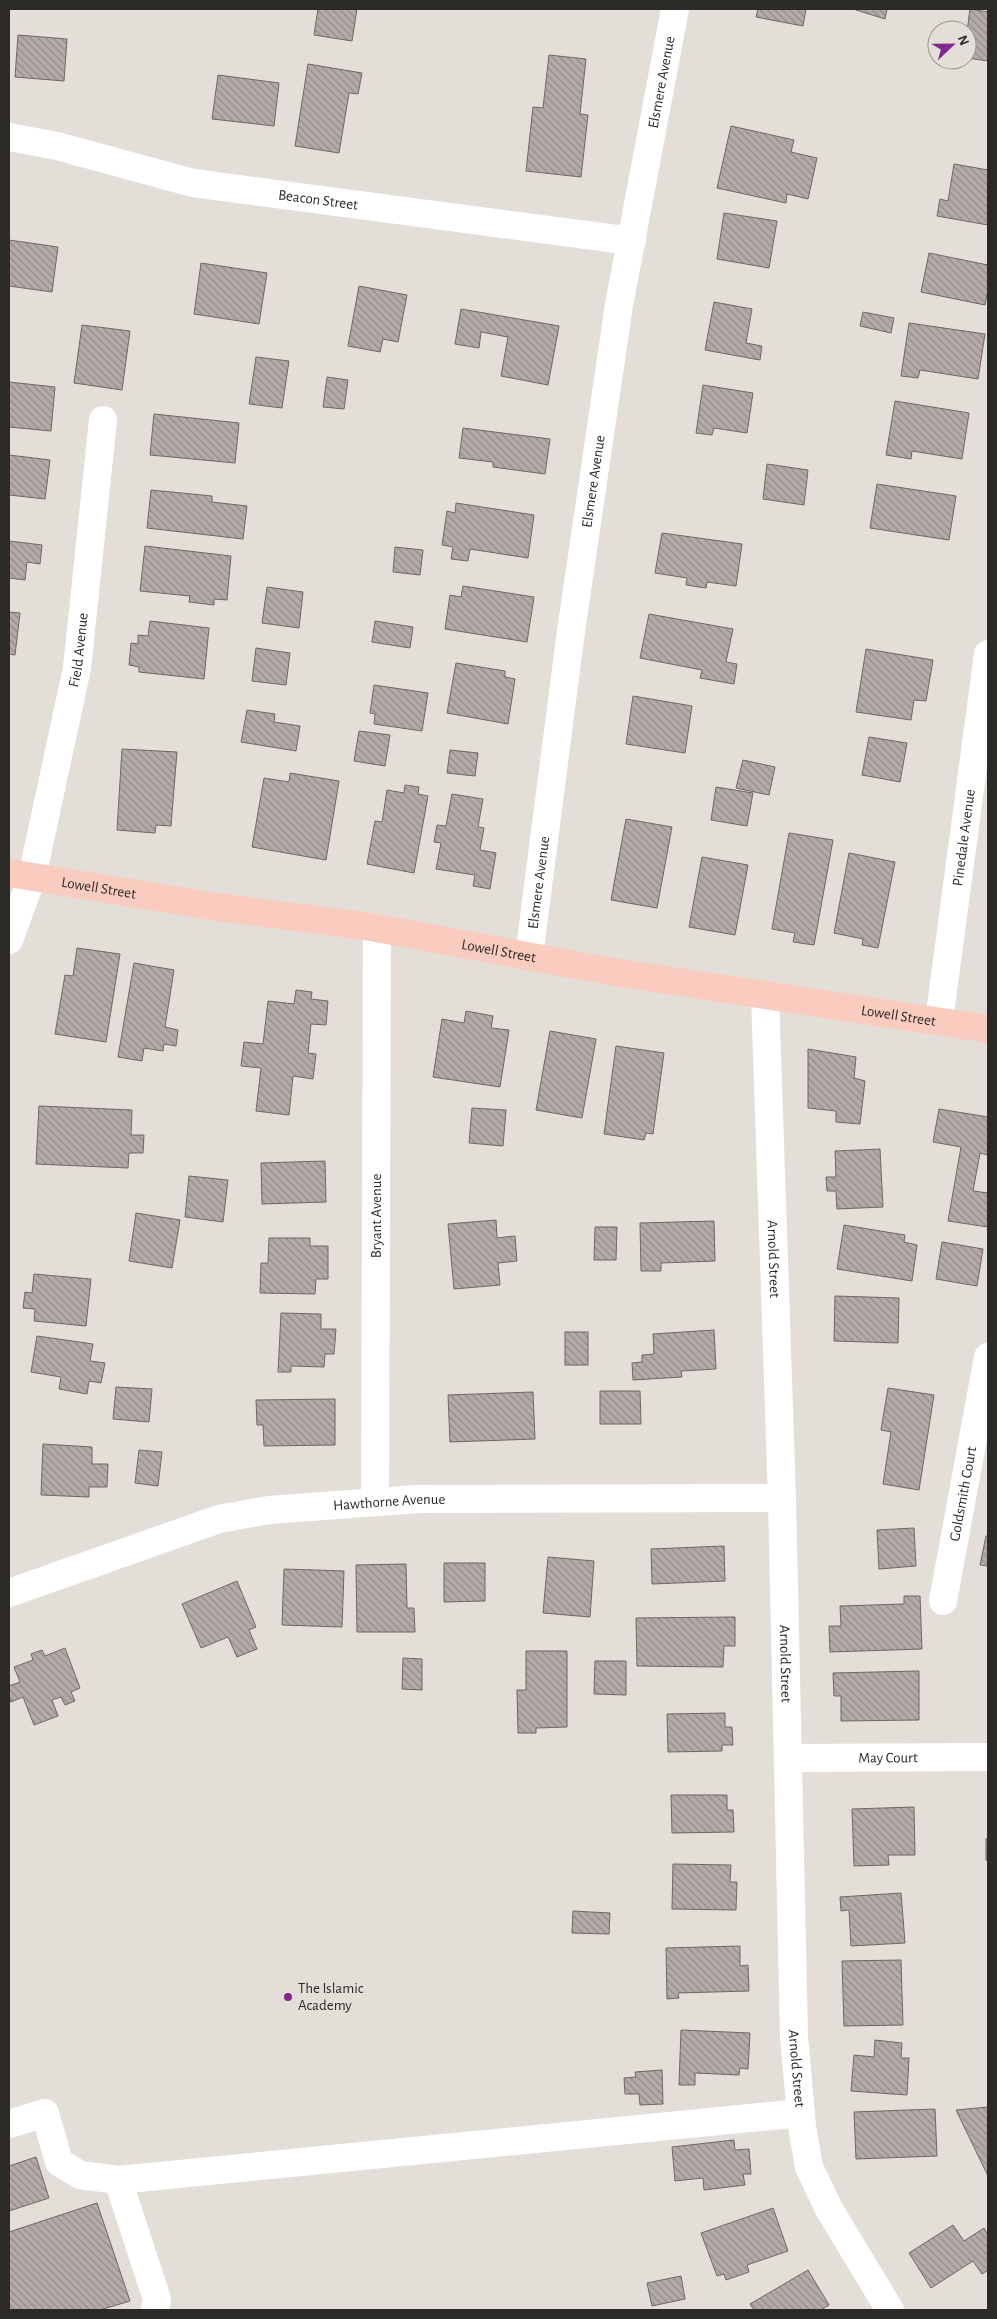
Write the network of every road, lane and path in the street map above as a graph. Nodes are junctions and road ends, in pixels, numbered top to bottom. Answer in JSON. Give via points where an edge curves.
{"nodes":[{"id":1,"x":675,"y":9,"type":"edge"},
{"id":2,"x":9,"y":138,"type":"edge"},
{"id":3,"x":632,"y":241,"type":"junction"},
{"id":4,"x":103,"y":420,"type":"dead end"},
{"id":5,"x":988,"y":654,"type":"edge"},
{"id":6,"x":20,"y":875,"type":"edge"},
{"id":7,"x":377,"y":928,"type":"junction"},
{"id":8,"x":9,"y":940,"type":"edge"},
{"id":9,"x":528,"y":956,"type":"junction"},
{"id":10,"x":765,"y":995,"type":"junction"},
{"id":11,"x":939,"y":1021,"type":"junction"},
{"id":12,"x":988,"y":1028,"type":"edge"},
{"id":13,"x":988,"y":1357,"type":"edge"},
{"id":14,"x":782,"y":1498,"type":"junction"},
{"id":15,"x":375,"y":1502,"type":"junction"},
{"id":16,"x":9,"y":1593,"type":"edge"},
{"id":17,"x":943,"y":1601,"type":"dead end"},
{"id":18,"x":988,"y":1757,"type":"edge"},
{"id":19,"x":788,"y":1758,"type":"junction"},
{"id":20,"x":801,"y":2113,"type":"junction"},
{"id":21,"x":9,"y":2124,"type":"edge"},
{"id":22,"x":118,"y":2180,"type":"junction"},
{"id":23,"x":156,"y":2310,"type":"edge"},
{"id":24,"x":890,"y":2310,"type":"edge"}],
"edges":[{"from":1,"to":3,"type":"street","name":"Elsmere Avenue"},
{"from":2,"to":3,"type":"street","name":"Beacon Street","via":[[57,146],[193,183]]},
{"from":3,"to":9,"type":"street","name":"Elsmere Avenue","via":[[573,622]]},
{"from":4,"to":6,"type":"street","name":"Field Avenue","via":[[77,668]]},
{"from":5,"to":11,"type":"street","name":"Pinedale Avenue"},
{"from":6,"to":7,"type":"main road","name":"Lowell Street","via":[[217,907]]},
{"from":6,"to":8,"type":"street","name":"Field Avenue"},
{"from":7,"to":9,"type":"main road","name":"Lowell Street"},
{"from":7,"to":15,"type":"street","name":"Bryant Avenue"},
{"from":9,"to":10,"type":"main road","name":"Lowell Street"},
{"from":10,"to":11,"type":"main road","name":"Lowell Street"},
{"from":10,"to":14,"type":"street","name":"Arnold Street"},
{"from":11,"to":12,"type":"main road","name":"Lowell Street"},
{"from":13,"to":17,"type":"street","name":"Goldsmith Court"},
{"from":14,"to":15,"type":"street","name":"Hawthorne Avenue","via":[[418,1499]]},
{"from":14,"to":19,"type":"street","name":"Arnold Street"},
{"from":15,"to":16,"type":"street","name":"Hawthorne Avenue","via":[[269,1510],[219,1519]]},
{"from":18,"to":19,"type":"street","name":"May Court"},
{"from":19,"to":20,"type":"street","name":"Arnold Street","via":[[794,2036]]},
{"from":20,"to":22,"type":"street"},
{"from":20,"to":24,"type":"street","name":"Arnold Street","via":[[809,2167],[829,2209]]},
{"from":21,"to":22,"type":"street","via":[[45,2113],[59,2162],[80,2175]]},
{"from":22,"to":23,"type":"street","via":[[157,2299]]}]}
